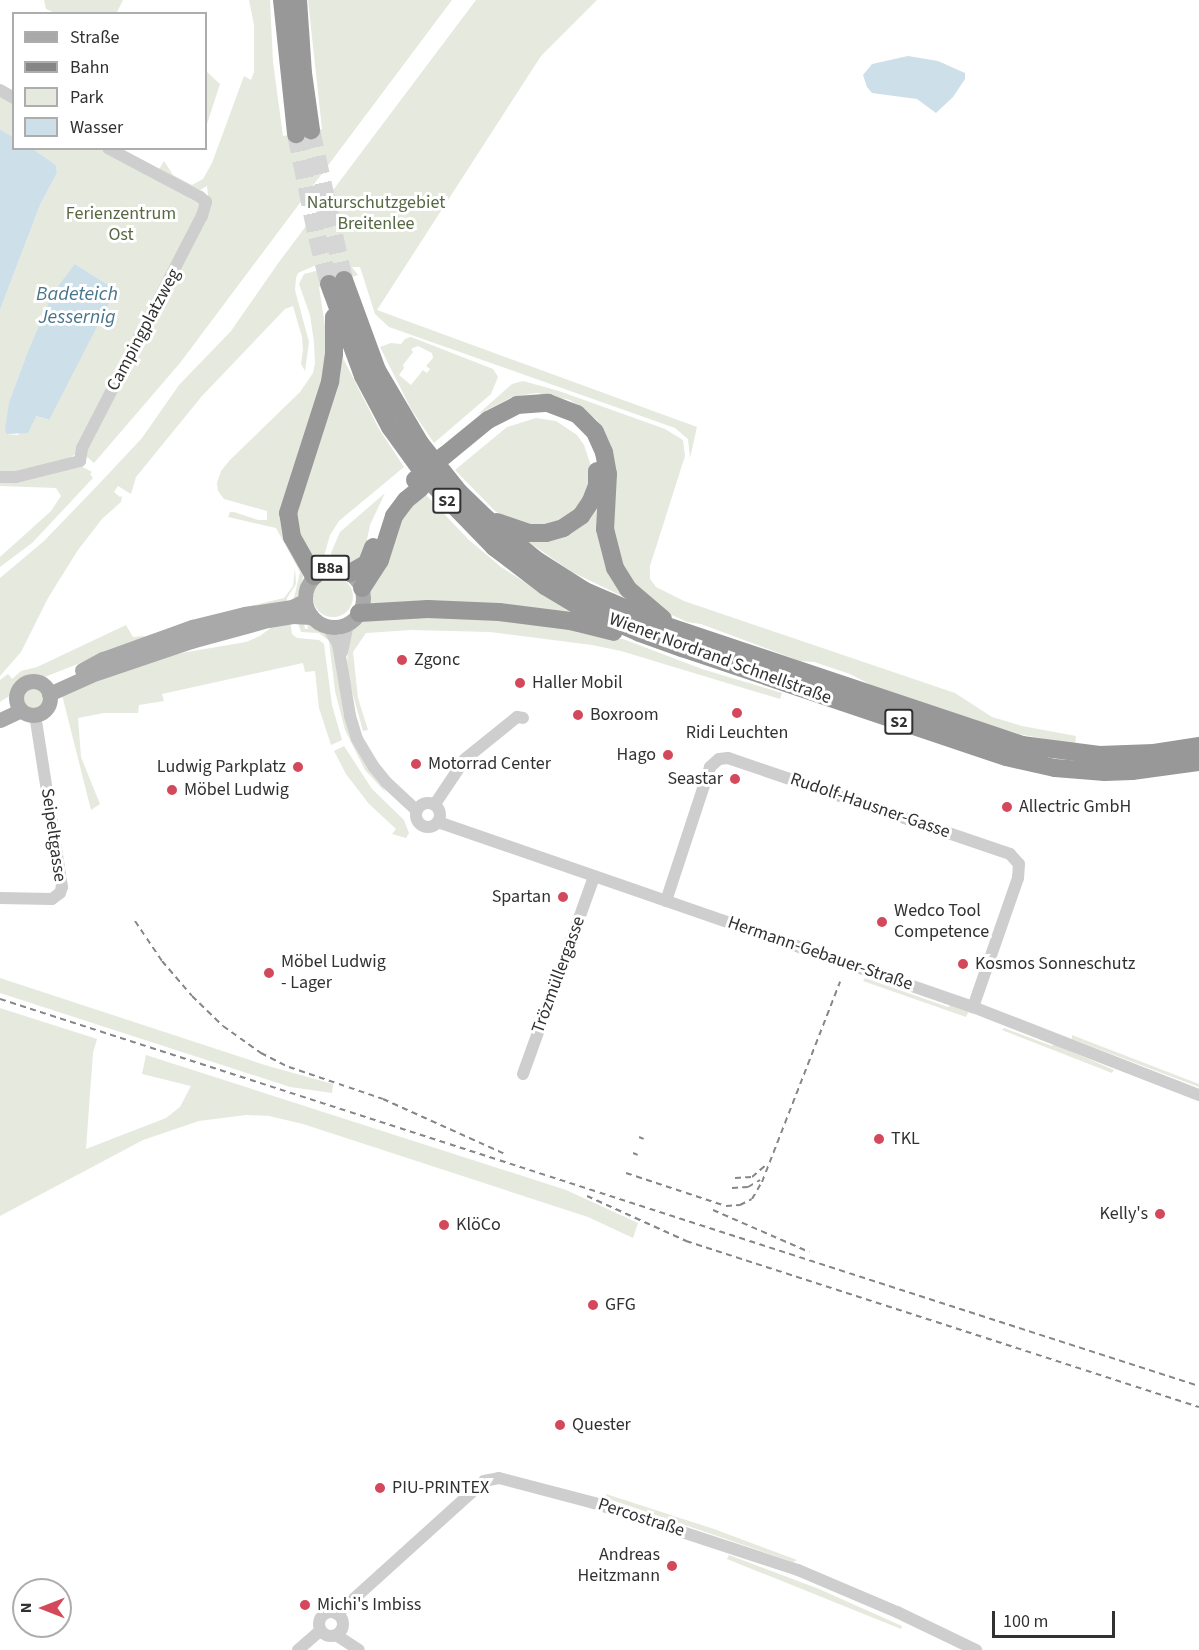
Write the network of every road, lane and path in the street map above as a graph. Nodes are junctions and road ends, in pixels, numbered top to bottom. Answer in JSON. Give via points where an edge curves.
{"nodes":[{"id":1,"x":282,"y":0,"type":"edge"},
{"id":2,"x":298,"y":0,"type":"edge"},
{"id":3,"x":112,"y":150,"type":"edge"},
{"id":4,"x":336,"y":287,"type":"junction"},
{"id":5,"x":447,"y":460,"type":"junction"},
{"id":6,"x":0,"y":477,"type":"edge"},
{"id":7,"x":418,"y":484,"type":"junction"},
{"id":8,"x":486,"y":519,"type":"junction"},
{"id":9,"x":350,"y":573,"type":"junction"},
{"id":10,"x":314,"y":576,"type":"junction"},
{"id":11,"x":362,"y":588,"type":"junction"},
{"id":12,"x":304,"y":601,"type":"junction"},
{"id":13,"x":311,"y":617,"type":"junction"},
{"id":14,"x":354,"y":618,"type":"junction"},
{"id":15,"x":328,"y":627,"type":"junction"},
{"id":16,"x":674,"y":628,"type":"junction"},
{"id":17,"x":640,"y":633,"type":"junction"},
{"id":18,"x":342,"y":659,"type":"junction"},
{"id":19,"x":47,"y":690,"type":"junction"},
{"id":20,"x":24,"y":708,"type":"junction"},
{"id":21,"x":0,"y":710,"type":"edge"},
{"id":22,"x":523,"y":718,"type":"dead end"},
{"id":23,"x":0,"y":720,"type":"edge"},
{"id":24,"x":1199,"y":746,"type":"edge"},
{"id":25,"x":1199,"y":762,"type":"edge"},
{"id":26,"x":435,"y":804,"type":"junction"},
{"id":27,"x":416,"y":810,"type":"junction"},
{"id":28,"x":438,"y":822,"type":"junction"},
{"id":29,"x":594,"y":877,"type":"junction"},
{"id":30,"x":0,"y":898,"type":"edge"},
{"id":31,"x":666,"y":901,"type":"junction"},
{"id":32,"x":973,"y":1007,"type":"junction"},
{"id":33,"x":523,"y":1074,"type":"dead end"},
{"id":34,"x":1199,"y":1095,"type":"edge"},
{"id":35,"x":337,"y":1614,"type":"junction"},
{"id":36,"x":321,"y":1630,"type":"junction"},
{"id":37,"x":336,"y":1635,"type":"junction"},
{"id":38,"x":298,"y":1650,"type":"edge"},
{"id":39,"x":359,"y":1650,"type":"edge"},
{"id":40,"x":976,"y":1650,"type":"edge"}],
"edges":[{"from":1,"to":2,"type":"highway","via":[[303,132]]},
{"from":3,"to":6,"type":"street","name":"Campingplatzweg","via":[[206,202],[202,216],[82,448],[80,461],[16,477]]},
{"from":4,"to":8,"type":"highway","name":"Wiener Nordrand Schnellstraße","number":"S2","via":[[403,417],[453,484]]},
{"from":4,"to":10,"type":"highway","via":[[330,382],[288,513],[292,537]]},
{"from":4,"to":17,"type":"highway","name":"Wiener Nordrand Schnellstraße","number":"S2","via":[[353,352],[375,400],[408,454],[447,502],[494,547],[545,586]]},
{"from":5,"to":7,"type":"highway"},
{"from":5,"to":8,"type":"highway","via":[[500,424],[527,413],[561,417],[585,435],[595,456],[598,477],[591,501],[581,516],[563,528],[537,534]]},
{"from":5,"to":16,"type":"highway","via":[[488,420],[517,405],[548,403],[577,414],[595,432],[604,452],[608,474],[604,530],[615,568],[632,594]]},
{"from":7,"to":9,"type":"highway","via":[[385,511],[367,563]]},
{"from":7,"to":11,"type":"highway","via":[[394,516],[380,560]]},
{"from":8,"to":16,"type":"highway","name":"Wiener Nordrand Schnellstraße","number":"S2","via":[[535,559],[585,591]]},
{"from":9,"to":10,"type":"main road","number":"B8a","via":[[329,568]]},
{"from":9,"to":11,"type":"main road","number":"B8a"},
{"from":10,"to":12,"type":"main road","number":"B8a"},
{"from":11,"to":14,"type":"main road","number":"B8a","via":[[363,597]]},
{"from":12,"to":13,"type":"main road","number":"B8a"},
{"from":12,"to":19,"type":"main road","number":"B8a","via":[[292,607],[192,627],[103,659]]},
{"from":13,"to":15,"type":"main road"},
{"from":13,"to":19,"type":"main road","via":[[268,620],[201,638]]},
{"from":14,"to":15,"type":"main road"},
{"from":14,"to":17,"type":"highway","via":[[428,609],[499,612],[570,621],[623,634]]},
{"from":14,"to":18,"type":"street","name":"Hermann-Gebauer-Straße","via":[[344,634]]},
{"from":15,"to":18,"type":"street","name":"Hermann-Gebauer-Straße","via":[[334,633]]},
{"from":16,"to":24,"type":"highway","name":"Wiener Nordrand Schnellstraße","number":"S2","via":[[1022,745],[1099,755]]},
{"from":17,"to":25,"type":"highway","name":"Wiener Nordrand Schnellstraße","number":"S2","via":[[1030,763],[1105,772]]},
{"from":18,"to":27,"type":"street","name":"Hermann-Gebauer-Straße","via":[[357,739],[386,782]]},
{"from":19,"to":20,"type":"main road","via":[[48,705]]},
{"from":19,"to":20,"type":"main road","via":[[36,681],[25,682],[18,690]]},
{"from":20,"to":21,"type":"main road"},
{"from":20,"to":23,"type":"main road"},
{"from":20,"to":30,"type":"street","name":"Seipeltgasse","via":[[62,887],[52,899]]},
{"from":22,"to":26,"type":"street","via":[[517,717],[465,759]]},
{"from":26,"to":27,"type":"street","via":[[422,804]]},
{"from":26,"to":28,"type":"street","via":[[440,813]]},
{"from":27,"to":28,"type":"street","name":"Hermann-Gebauer-Straße","via":[[416,819],[422,826],[431,827]]},
{"from":28,"to":29,"type":"street","name":"Hermann-Gebauer-Straße"},
{"from":29,"to":31,"type":"street","name":"Hermann-Gebauer-Straße"},
{"from":29,"to":33,"type":"street","name":"Trözmüllergasse"},
{"from":31,"to":32,"type":"street","name":"Hermann-Gebauer-Straße"},
{"from":31,"to":32,"type":"street","name":"Rudolf-Hausner-Gasse","via":[[710,767],[719,759],[728,758],[1010,854],[1019,864],[1018,878]]},
{"from":32,"to":34,"type":"street","name":"Hermann-Gebauer-Straße"},
{"from":35,"to":36,"type":"street","via":[[328,1612],[323,1616]]},
{"from":35,"to":37,"type":"street","via":[[343,1626]]},
{"from":35,"to":40,"type":"street","name":"Percostraße","via":[[484,1481],[499,1478],[588,1501],[798,1570]]},
{"from":36,"to":37,"type":"street","via":[[329,1636]]},
{"from":36,"to":38,"type":"street"},
{"from":37,"to":39,"type":"street"}]}
